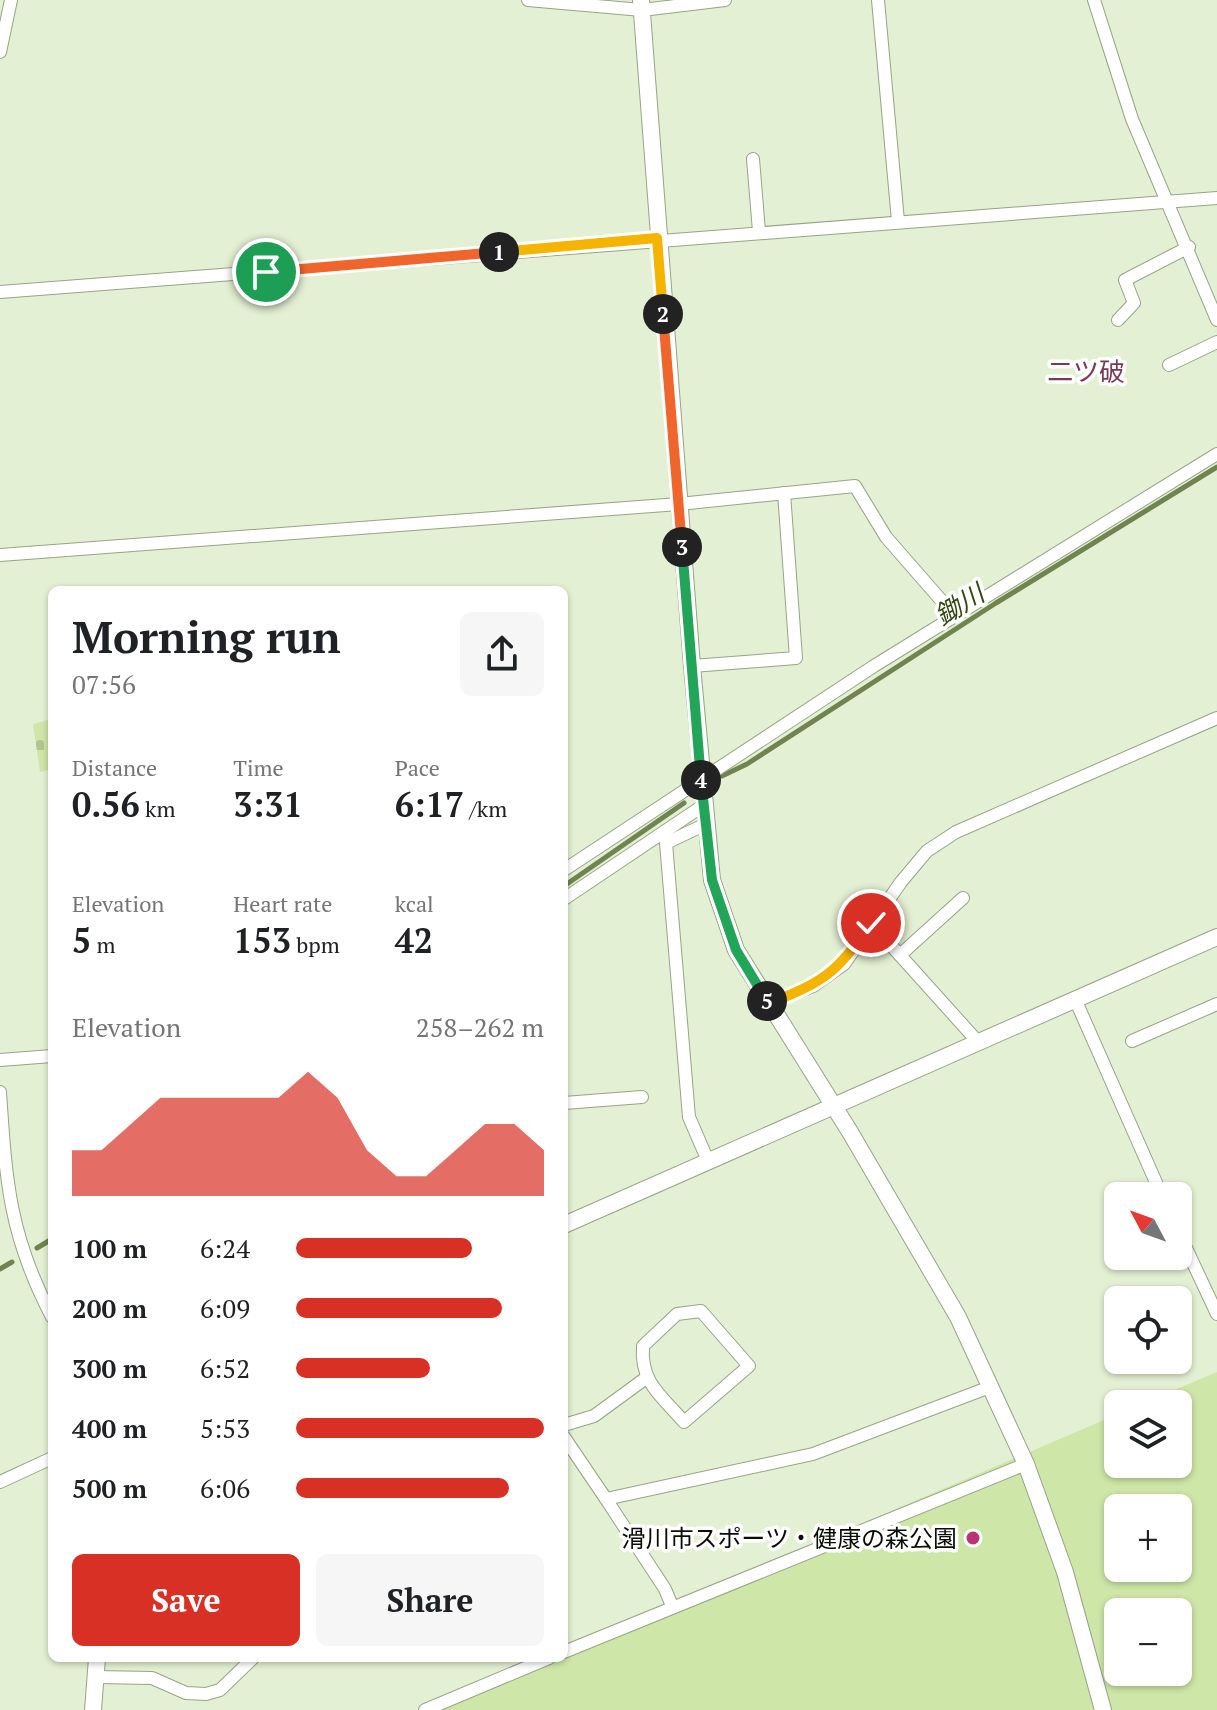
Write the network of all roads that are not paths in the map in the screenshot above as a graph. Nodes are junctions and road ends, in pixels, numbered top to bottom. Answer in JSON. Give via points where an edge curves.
{"nodes":[{"id":1,"x":11,"y":0,"type":"edge"},
{"id":2,"x":528,"y":0,"type":"edge"},
{"id":3,"x":725,"y":0,"type":"edge"},
{"id":4,"x":878,"y":0,"type":"edge"},
{"id":5,"x":1094,"y":0,"type":"edge"},
{"id":6,"x":641,"y":5,"type":"edge"},
{"id":7,"x":0,"y":52,"type":"edge"},
{"id":8,"x":753,"y":159,"type":"dead end"},
{"id":9,"x":1217,"y":198,"type":"edge"},
{"id":10,"x":1169,"y":203,"type":"junction"},
{"id":11,"x":898,"y":221,"type":"junction"},
{"id":12,"x":759,"y":231,"type":"junction"},
{"id":13,"x":657,"y":238,"type":"junction"},
{"id":14,"x":1189,"y":247,"type":"junction"},
{"id":15,"x":0,"y":292,"type":"edge"},
{"id":16,"x":1118,"y":320,"type":"dead end"},
{"id":17,"x":1217,"y":320,"type":"edge"},
{"id":18,"x":1217,"y":342,"type":"edge"},
{"id":19,"x":1169,"y":365,"type":"dead end"},
{"id":20,"x":1217,"y":454,"type":"edge"},
{"id":21,"x":784,"y":493,"type":"junction"},
{"id":22,"x":679,"y":504,"type":"junction"},
{"id":23,"x":0,"y":555,"type":"edge"},
{"id":24,"x":954,"y":615,"type":"junction"},
{"id":25,"x":692,"y":666,"type":"junction"},
{"id":26,"x":1217,"y":718,"type":"edge"},
{"id":27,"x":701,"y":779,"type":"junction"},
{"id":28,"x":704,"y":805,"type":"junction"},
{"id":29,"x":706,"y":824,"type":"junction"},
{"id":30,"x":568,"y":867,"type":"edge"},
{"id":31,"x":568,"y":896,"type":"edge"},
{"id":32,"x":963,"y":898,"type":"dead end"},
{"id":33,"x":871,"y":923,"type":"junction"},
{"id":34,"x":1217,"y":937,"type":"edge"},
{"id":35,"x":900,"y":955,"type":"junction"},
{"id":36,"x":1075,"y":999,"type":"junction"},
{"id":37,"x":768,"y":1004,"type":"junction"},
{"id":38,"x":1217,"y":1004,"type":"edge"},
{"id":39,"x":1132,"y":1041,"type":"dead end"},
{"id":40,"x":978,"y":1042,"type":"junction"},
{"id":41,"x":48,"y":1056,"type":"edge"},
{"id":42,"x":0,"y":1060,"type":"edge"},
{"id":43,"x":0,"y":1092,"type":"edge"},
{"id":44,"x":642,"y":1097,"type":"dead end"},
{"id":45,"x":568,"y":1103,"type":"edge"},
{"id":46,"x":834,"y":1106,"type":"junction"},
{"id":47,"x":708,"y":1161,"type":"junction"},
{"id":48,"x":1156,"y":1182,"type":"edge"},
{"id":49,"x":568,"y":1223,"type":"edge"},
{"id":50,"x":1192,"y":1261,"type":"edge"},
{"id":51,"x":48,"y":1307,"type":"edge"},
{"id":52,"x":1217,"y":1314,"type":"edge"},
{"id":53,"x":646,"y":1378,"type":"junction"},
{"id":54,"x":990,"y":1387,"type":"junction"},
{"id":55,"x":568,"y":1424,"type":"edge"},
{"id":56,"x":568,"y":1443,"type":"edge"},
{"id":57,"x":48,"y":1460,"type":"edge"},
{"id":58,"x":1026,"y":1464,"type":"junction"},
{"id":59,"x":0,"y":1482,"type":"edge"},
{"id":60,"x":606,"y":1499,"type":"junction"},
{"id":61,"x":672,"y":1606,"type":"junction"},
{"id":62,"x":568,"y":1650,"type":"edge"},
{"id":63,"x":97,"y":1662,"type":"edge"},
{"id":64,"x":249,"y":1662,"type":"edge"},
{"id":65,"x":539,"y":1662,"type":"edge"},
{"id":66,"x":96,"y":1677,"type":"junction"},
{"id":67,"x":93,"y":1710,"type":"edge"},
{"id":68,"x":425,"y":1710,"type":"edge"},
{"id":69,"x":1103,"y":1710,"type":"edge"}],
"edges":[{"from":1,"to":7,"type":"street"},
{"from":2,"to":6,"type":"street"},
{"from":3,"to":6,"type":"street"},
{"from":4,"to":11,"type":"street"},
{"from":5,"to":10,"type":"street","via":[[1132,119]]},
{"from":6,"to":13,"type":"street"},
{"from":8,"to":12,"type":"street"},
{"from":9,"to":10,"type":"street"},
{"from":10,"to":11,"type":"street"},
{"from":10,"to":14,"type":"street"},
{"from":11,"to":12,"type":"street"},
{"from":12,"to":13,"type":"street"},
{"from":13,"to":15,"type":"street"},
{"from":13,"to":22,"type":"street"},
{"from":14,"to":16,"type":"street","via":[[1125,280],[1134,303]]},
{"from":14,"to":17,"type":"street"},
{"from":18,"to":19,"type":"street"},
{"from":20,"to":24,"type":"street"},
{"from":21,"to":22,"type":"street"},
{"from":21,"to":24,"type":"street","via":[[855,486],[886,537]]},
{"from":21,"to":25,"type":"street","via":[[796,658]]},
{"from":22,"to":23,"type":"street"},
{"from":22,"to":25,"type":"street"},
{"from":24,"to":27,"type":"street"},
{"from":25,"to":27,"type":"street"},
{"from":26,"to":33,"type":"street","via":[[956,832],[927,851]]},
{"from":27,"to":28,"type":"street"},
{"from":27,"to":30,"type":"street"},
{"from":28,"to":29,"type":"street"},
{"from":28,"to":31,"type":"street"},
{"from":29,"to":37,"type":"street","via":[[712,880],[736,950]]},
{"from":29,"to":47,"type":"street","via":[[666,843],[689,1117]]},
{"from":32,"to":35,"type":"street"},
{"from":33,"to":35,"type":"street"},
{"from":33,"to":37,"type":"street","via":[[844,964],[813,986]]},
{"from":34,"to":36,"type":"street"},
{"from":35,"to":40,"type":"street"},
{"from":36,"to":40,"type":"street"},
{"from":36,"to":48,"type":"street"},
{"from":37,"to":46,"type":"street"},
{"from":38,"to":39,"type":"street"},
{"from":40,"to":46,"type":"street"},
{"from":41,"to":42,"type":"street"},
{"from":43,"to":51,"type":"street","via":[[7,1194]]},
{"from":44,"to":45,"type":"street"},
{"from":46,"to":47,"type":"street"},
{"from":46,"to":54,"type":"street","via":[[958,1317]]},
{"from":47,"to":49,"type":"street"},
{"from":50,"to":52,"type":"street"},
{"from":53,"to":53,"type":"street","via":[[684,1422],[749,1366],[701,1311],[677,1314],[643,1346]]},
{"from":53,"to":55,"type":"street","via":[[594,1416]]},
{"from":54,"to":58,"type":"street"},
{"from":54,"to":60,"type":"street","via":[[813,1454]]},
{"from":56,"to":60,"type":"street"},
{"from":57,"to":59,"type":"street"},
{"from":58,"to":61,"type":"street"},
{"from":58,"to":69,"type":"street","via":[[1065,1572]]},
{"from":60,"to":61,"type":"street"},
{"from":61,"to":62,"type":"street"},
{"from":63,"to":66,"type":"street"},
{"from":64,"to":66,"type":"street","via":[[220,1690],[206,1694],[186,1693],[152,1678]]},
{"from":65,"to":68,"type":"street"},
{"from":66,"to":67,"type":"street"}]}
